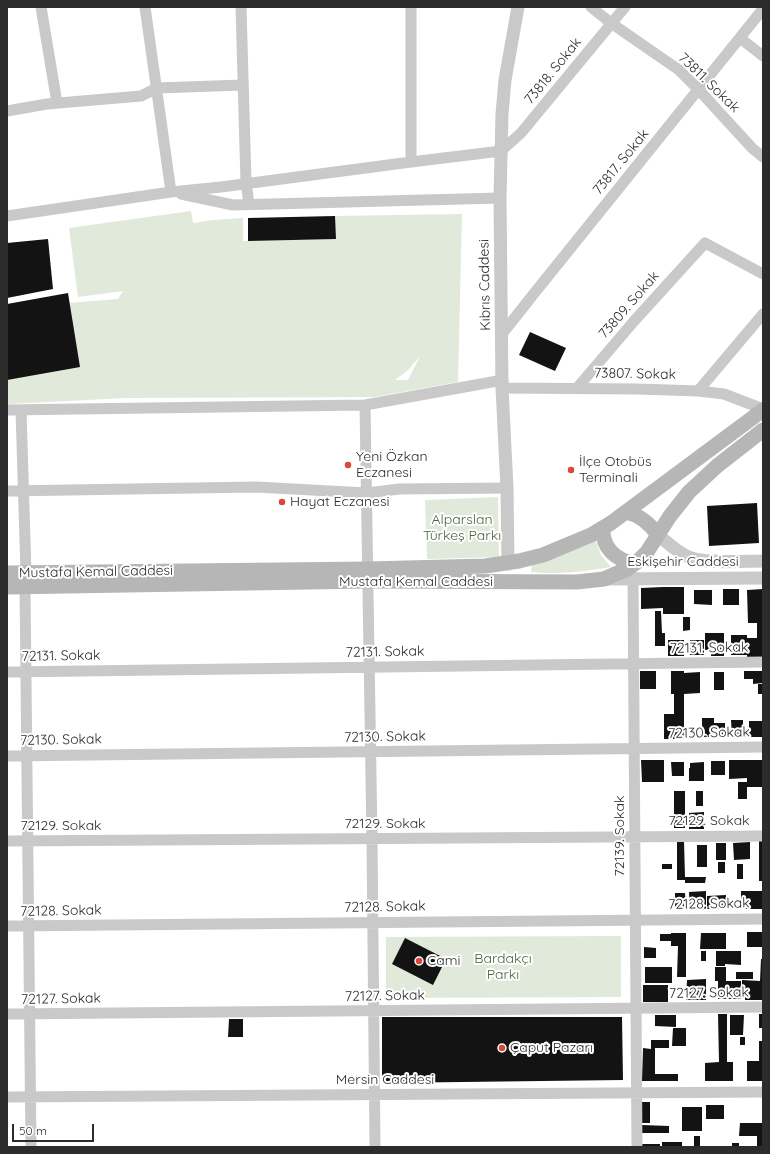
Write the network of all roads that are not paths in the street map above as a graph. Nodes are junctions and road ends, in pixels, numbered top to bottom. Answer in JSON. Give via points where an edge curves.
{"nodes":[{"id":1,"x":41,"y":7,"type":"edge"},
{"id":2,"x":145,"y":7,"type":"edge"},
{"id":3,"x":241,"y":7,"type":"edge"},
{"id":4,"x":411,"y":7,"type":"edge"},
{"id":5,"x":518,"y":7,"type":"edge"},
{"id":6,"x":591,"y":7,"type":"edge"},
{"id":7,"x":625,"y":7,"type":"edge"},
{"id":8,"x":763,"y":9,"type":"edge"},
{"id":9,"x":611,"y":23,"type":"junction"},
{"id":10,"x":740,"y":38,"type":"junction"},
{"id":11,"x":763,"y":56,"type":"edge"},
{"id":12,"x":243,"y":85,"type":"junction"},
{"id":13,"x":157,"y":88,"type":"junction"},
{"id":14,"x":698,"y":89,"type":"junction"},
{"id":15,"x":57,"y":103,"type":"junction"},
{"id":16,"x":7,"y":111,"type":"edge"},
{"id":17,"x":501,"y":152,"type":"junction"},
{"id":18,"x":763,"y":157,"type":"edge"},
{"id":19,"x":411,"y":162,"type":"junction"},
{"id":20,"x":246,"y":183,"type":"junction"},
{"id":21,"x":171,"y":192,"type":"junction"},
{"id":22,"x":500,"y":198,"type":"junction"},
{"id":23,"x":249,"y":204,"type":"junction"},
{"id":24,"x":7,"y":216,"type":"edge"},
{"id":25,"x":763,"y":274,"type":"edge"},
{"id":26,"x":763,"y":314,"type":"edge"},
{"id":27,"x":502,"y":334,"type":"junction"},
{"id":28,"x":503,"y":384,"type":"junction"},
{"id":29,"x":577,"y":388,"type":"junction"},
{"id":30,"x":698,"y":391,"type":"junction"},
{"id":31,"x":365,"y":405,"type":"junction"},
{"id":32,"x":7,"y":410,"type":"edge"},
{"id":33,"x":21,"y":410,"type":"junction"},
{"id":34,"x":763,"y":410,"type":"edge"},
{"id":35,"x":763,"y":430,"type":"edge"},
{"id":36,"x":507,"y":488,"type":"junction"},
{"id":37,"x":7,"y":491,"type":"edge"},
{"id":38,"x":23,"y":491,"type":"junction"},
{"id":39,"x":367,"y":493,"type":"junction"},
{"id":40,"x":626,"y":512,"type":"junction"},
{"id":41,"x":603,"y":528,"type":"junction"},
{"id":42,"x":658,"y":535,"type":"junction"},
{"id":43,"x":763,"y":561,"type":"edge"},
{"id":44,"x":508,"y":564,"type":"junction"},
{"id":45,"x":634,"y":571,"type":"junction"},
{"id":46,"x":7,"y":573,"type":"edge"},
{"id":47,"x":368,"y":575,"type":"junction"},
{"id":48,"x":763,"y":578,"type":"edge"},
{"id":49,"x":26,"y":580,"type":"junction"},
{"id":50,"x":7,"y":587,"type":"edge"},
{"id":51,"x":763,"y":662,"type":"edge"},
{"id":52,"x":634,"y":664,"type":"junction"},
{"id":53,"x":370,"y":667,"type":"junction"},
{"id":54,"x":7,"y":672,"type":"edge"},
{"id":55,"x":26,"y":672,"type":"junction"},
{"id":56,"x":763,"y":747,"type":"edge"},
{"id":57,"x":635,"y":749,"type":"junction"},
{"id":58,"x":371,"y":752,"type":"junction"},
{"id":59,"x":7,"y":756,"type":"edge"},
{"id":60,"x":27,"y":756,"type":"junction"},
{"id":61,"x":763,"y":836,"type":"edge"},
{"id":62,"x":635,"y":837,"type":"junction"},
{"id":63,"x":372,"y":839,"type":"junction"},
{"id":64,"x":27,"y":841,"type":"junction"},
{"id":65,"x":7,"y":842,"type":"edge"},
{"id":66,"x":763,"y":919,"type":"edge"},
{"id":67,"x":636,"y":920,"type":"junction"},
{"id":68,"x":373,"y":922,"type":"junction"},
{"id":69,"x":7,"y":926,"type":"edge"},
{"id":70,"x":28,"y":926,"type":"junction"},
{"id":71,"x":763,"y":1007,"type":"edge"},
{"id":72,"x":637,"y":1008,"type":"junction"},
{"id":73,"x":374,"y":1011,"type":"junction"},
{"id":74,"x":7,"y":1014,"type":"edge"},
{"id":75,"x":29,"y":1014,"type":"junction"},
{"id":76,"x":763,"y":1092,"type":"edge"},
{"id":77,"x":637,"y":1093,"type":"junction"},
{"id":78,"x":376,"y":1095,"type":"junction"},
{"id":79,"x":7,"y":1097,"type":"edge"},
{"id":80,"x":30,"y":1097,"type":"junction"},
{"id":81,"x":31,"y":1147,"type":"edge"},
{"id":82,"x":375,"y":1147,"type":"edge"},
{"id":83,"x":637,"y":1147,"type":"edge"}],
"edges":[{"from":1,"to":15,"type":"street"},
{"from":2,"to":13,"type":"street"},
{"from":3,"to":12,"type":"street"},
{"from":4,"to":19,"type":"street"},
{"from":5,"to":17,"type":"street","name":"Kıbrıs Caddesi","via":[[505,80]]},
{"from":6,"to":9,"type":"street","name":"73811. Sokak"},
{"from":7,"to":9,"type":"street","name":"73818. Sokak"},
{"from":8,"to":10,"type":"street","name":"73817. Sokak"},
{"from":9,"to":14,"type":"street","name":"73811. Sokak","via":[[679,70]]},
{"from":9,"to":17,"type":"street","name":"73818. Sokak","via":[[521,133]]},
{"from":10,"to":11,"type":"street"},
{"from":10,"to":14,"type":"street","name":"73817. Sokak"},
{"from":12,"to":13,"type":"street"},
{"from":12,"to":20,"type":"street"},
{"from":13,"to":15,"type":"street","via":[[141,96]]},
{"from":13,"to":21,"type":"street"},
{"from":14,"to":18,"type":"street","name":"73811. Sokak"},
{"from":14,"to":27,"type":"street","name":"73817. Sokak"},
{"from":15,"to":16,"type":"street"},
{"from":17,"to":19,"type":"street"},
{"from":17,"to":22,"type":"street","name":"Kıbrıs Caddesi"},
{"from":19,"to":20,"type":"street"},
{"from":20,"to":21,"type":"street"},
{"from":20,"to":23,"type":"street"},
{"from":21,"to":23,"type":"street","via":[[233,205]]},
{"from":21,"to":24,"type":"street"},
{"from":22,"to":23,"type":"street"},
{"from":22,"to":27,"type":"street","name":"Kıbrıs Caddesi"},
{"from":25,"to":29,"type":"street","name":"73809. Sokak","via":[[705,243]]},
{"from":26,"to":30,"type":"street"},
{"from":27,"to":28,"type":"street","name":"Kıbrıs Caddesi"},
{"from":28,"to":29,"type":"street","name":"73807. Sokak"},
{"from":28,"to":31,"type":"street","name":"73807. Sokak"},
{"from":28,"to":36,"type":"street","name":"Kıbrıs Caddesi"},
{"from":29,"to":30,"type":"street","name":"73807. Sokak"},
{"from":30,"to":34,"type":"street","name":"73807. Sokak","via":[[724,394]]},
{"from":31,"to":33,"type":"street","name":"73807. Sokak"},
{"from":31,"to":39,"type":"street"},
{"from":32,"to":33,"type":"street","name":"73807. Sokak"},
{"from":33,"to":38,"type":"street"},
{"from":34,"to":40,"type":"main road","name":"Mustafa Kemal Caddesi"},
{"from":35,"to":42,"type":"main road","name":"Mustafa Kemal Caddesi","via":[[717,466],[690,492]]},
{"from":36,"to":39,"type":"street","via":[[399,489]]},
{"from":36,"to":44,"type":"street","name":"Kıbrıs Caddesi"},
{"from":37,"to":38,"type":"street"},
{"from":38,"to":39,"type":"street","via":[[256,487]]},
{"from":38,"to":49,"type":"street"},
{"from":39,"to":47,"type":"street"},
{"from":40,"to":41,"type":"main road","name":"Mustafa Kemal Caddesi"},
{"from":40,"to":42,"type":"main road","via":[[644,520]]},
{"from":41,"to":44,"type":"main road","name":"Mustafa Kemal Caddesi","via":[[569,545]]},
{"from":41,"to":45,"type":"main road","via":[[610,550]]},
{"from":42,"to":43,"type":"street","name":"Eskişehir Caddesi","via":[[691,558],[711,561]]},
{"from":42,"to":45,"type":"main road","name":"Mustafa Kemal Caddesi"},
{"from":44,"to":47,"type":"main road","name":"Mustafa Kemal Caddesi"},
{"from":45,"to":47,"type":"main road","name":"Mustafa Kemal Caddesi","via":[[627,569],[604,579],[577,582]]},
{"from":45,"to":48,"type":"street","name":"Eskişehir Caddesi"},
{"from":45,"to":52,"type":"street","name":"72139. Sokak"},
{"from":46,"to":49,"type":"main road","name":"Mustafa Kemal Caddesi"},
{"from":47,"to":49,"type":"main road","name":"Mustafa Kemal Caddesi"},
{"from":47,"to":53,"type":"street"},
{"from":49,"to":50,"type":"main road","name":"Mustafa Kemal Caddesi"},
{"from":49,"to":55,"type":"street"},
{"from":51,"to":52,"type":"street","name":"72131. Sokak"},
{"from":52,"to":53,"type":"street","name":"72131. Sokak"},
{"from":52,"to":57,"type":"street","name":"72139. Sokak"},
{"from":53,"to":55,"type":"street","name":"72131. Sokak"},
{"from":53,"to":58,"type":"street"},
{"from":54,"to":55,"type":"street","name":"72131. Sokak"},
{"from":55,"to":60,"type":"street"},
{"from":56,"to":57,"type":"street","name":"72130. Sokak"},
{"from":57,"to":58,"type":"street","name":"72130. Sokak"},
{"from":57,"to":62,"type":"street","name":"72139. Sokak"},
{"from":58,"to":60,"type":"street","name":"72130. Sokak"},
{"from":58,"to":63,"type":"street"},
{"from":59,"to":60,"type":"street","name":"72130. Sokak"},
{"from":60,"to":64,"type":"street"},
{"from":61,"to":62,"type":"street","name":"72129. Sokak"},
{"from":62,"to":63,"type":"street","name":"72129. Sokak"},
{"from":62,"to":67,"type":"street","name":"72139. Sokak"},
{"from":63,"to":64,"type":"street","name":"72129. Sokak"},
{"from":63,"to":68,"type":"street"},
{"from":64,"to":65,"type":"street","name":"72129. Sokak"},
{"from":64,"to":70,"type":"street"},
{"from":66,"to":67,"type":"street","name":"72128. Sokak"},
{"from":67,"to":68,"type":"street","name":"72128. Sokak"},
{"from":67,"to":72,"type":"street","name":"72139. Sokak"},
{"from":68,"to":70,"type":"street","name":"72128. Sokak"},
{"from":68,"to":73,"type":"street"},
{"from":69,"to":70,"type":"street","name":"72128. Sokak"},
{"from":70,"to":75,"type":"street"},
{"from":71,"to":72,"type":"street","name":"72127. Sokak"},
{"from":72,"to":73,"type":"street","name":"72127. Sokak"},
{"from":72,"to":77,"type":"street","name":"72139. Sokak"},
{"from":73,"to":75,"type":"street","name":"72127. Sokak"},
{"from":73,"to":78,"type":"street"},
{"from":74,"to":75,"type":"street","name":"72127. Sokak"},
{"from":75,"to":80,"type":"street"},
{"from":76,"to":77,"type":"street","name":"Mersin Caddesi"},
{"from":77,"to":78,"type":"street","name":"Mersin Caddesi"},
{"from":77,"to":83,"type":"street","name":"72139. Sokak"},
{"from":78,"to":80,"type":"street","name":"Mersin Caddesi"},
{"from":78,"to":82,"type":"street"},
{"from":79,"to":80,"type":"street","name":"Mersin Caddesi"},
{"from":80,"to":81,"type":"street"}]}
